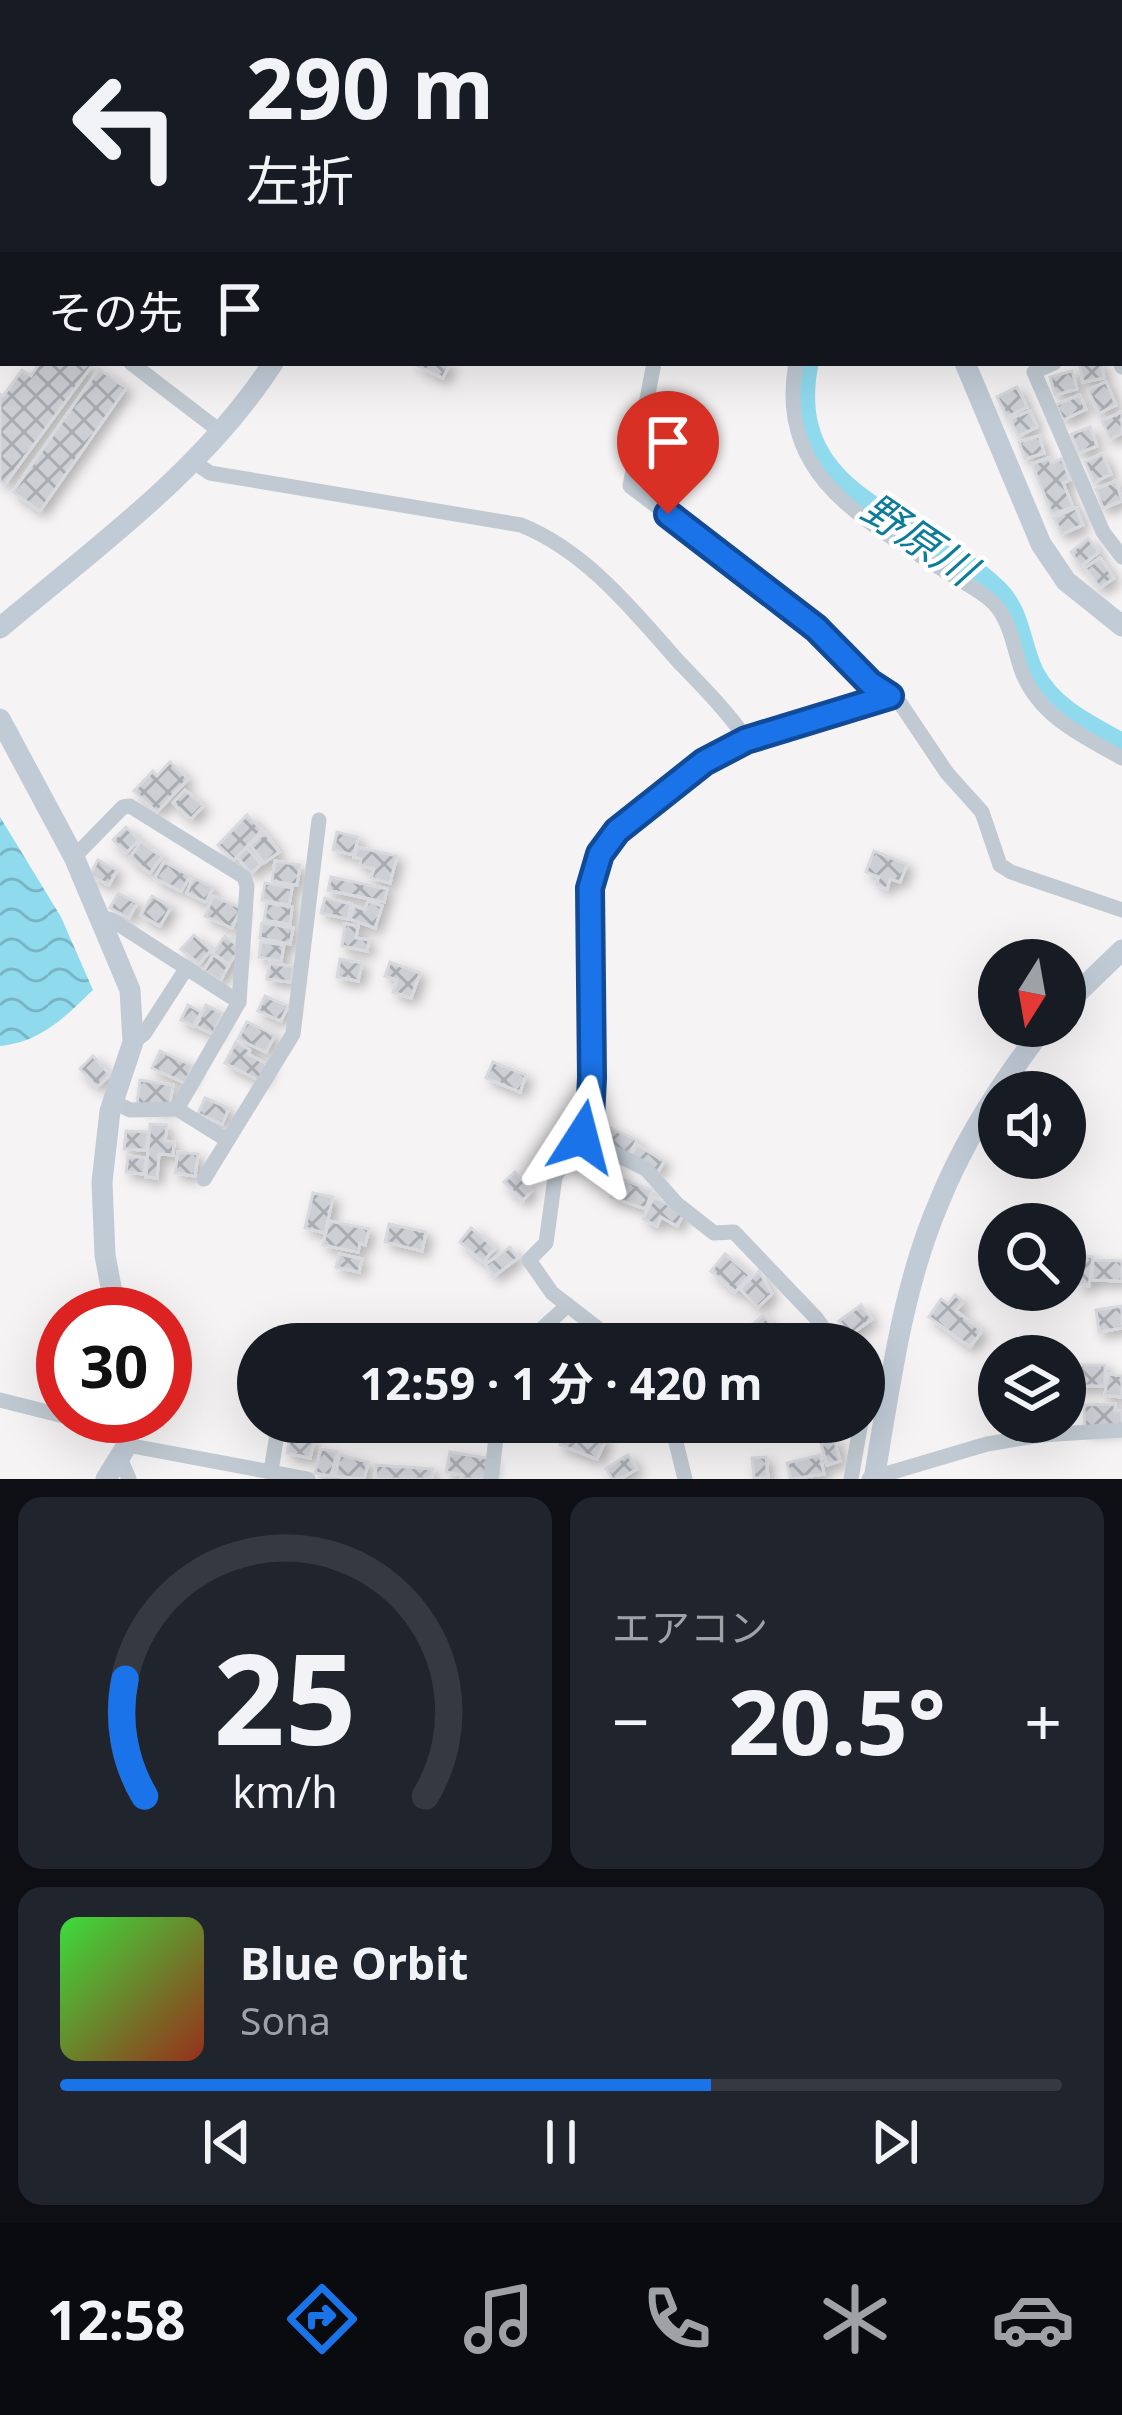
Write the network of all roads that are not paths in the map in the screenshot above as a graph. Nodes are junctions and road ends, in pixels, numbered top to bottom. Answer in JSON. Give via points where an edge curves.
{"nodes":[{"id":1,"x":135,"y":366,"type":"edge"},
{"id":2,"x":271,"y":366,"type":"edge"},
{"id":3,"x":653,"y":366,"type":"edge"},
{"id":4,"x":796,"y":366,"type":"edge"},
{"id":5,"x":966,"y":366,"type":"edge"},
{"id":6,"x":1047,"y":366,"type":"edge"},
{"id":7,"x":220,"y":432,"type":"junction"},
{"id":8,"x":191,"y":461,"type":"junction"},
{"id":9,"x":1122,"y":557,"type":"edge"},
{"id":10,"x":1122,"y":626,"type":"edge"},
{"id":11,"x":0,"y":628,"type":"edge"},
{"id":12,"x":890,"y":696,"type":"junction"},
{"id":13,"x":0,"y":718,"type":"edge"},
{"id":14,"x":746,"y":740,"type":"junction"},
{"id":15,"x":1122,"y":758,"type":"edge"},
{"id":16,"x":320,"y":820,"type":"dead end"},
{"id":17,"x":74,"y":857,"type":"junction"},
{"id":18,"x":1122,"y":910,"type":"edge"},
{"id":19,"x":100,"y":917,"type":"junction"},
{"id":20,"x":1122,"y":950,"type":"edge"},
{"id":21,"x":186,"y":969,"type":"junction"},
{"id":22,"x":1086,"y":984,"type":"edge"},
{"id":23,"x":239,"y":1002,"type":"junction"},
{"id":24,"x":133,"y":1042,"type":"junction"},
{"id":25,"x":1030,"y":1047,"type":"edge"},
{"id":26,"x":114,"y":1102,"type":"junction"},
{"id":27,"x":177,"y":1108,"type":"junction"},
{"id":28,"x":582,"y":1137,"type":"junction"},
{"id":29,"x":227,"y":1140,"type":"junction"},
{"id":30,"x":205,"y":1179,"type":"dead end"},
{"id":31,"x":110,"y":1287,"type":"edge"},
{"id":32,"x":568,"y":1305,"type":"junction"},
{"id":33,"x":548,"y":1323,"type":"edge"},
{"id":34,"x":591,"y":1323,"type":"edge"},
{"id":35,"x":820,"y":1323,"type":"edge"},
{"id":36,"x":0,"y":1400,"type":"edge"},
{"id":37,"x":1122,"y":1430,"type":"edge"},
{"id":38,"x":276,"y":1443,"type":"edge"},
{"id":39,"x":495,"y":1443,"type":"edge"},
{"id":40,"x":676,"y":1443,"type":"edge"},
{"id":41,"x":858,"y":1443,"type":"edge"},
{"id":42,"x":128,"y":1446,"type":"edge"},
{"id":43,"x":272,"y":1471,"type":"junction"},
{"id":44,"x":872,"y":1478,"type":"edge"},
{"id":45,"x":106,"y":1479,"type":"edge"},
{"id":46,"x":308,"y":1479,"type":"edge"},
{"id":47,"x":491,"y":1479,"type":"edge"},
{"id":48,"x":685,"y":1479,"type":"edge"},
{"id":49,"x":851,"y":1479,"type":"edge"}],
"edges":[{"from":1,"to":7,"type":"street"},
{"from":2,"to":7,"type":"street"},
{"from":3,"to":12,"type":"street","via":[[630,486],[816,628]]},
{"from":4,"to":15,"type":"street","via":[[794,420],[820,477],[866,520],[986,597],[1009,627],[1043,706]]},
{"from":5,"to":10,"type":"street","via":[[1041,544],[1066,581]]},
{"from":6,"to":9,"type":"street","via":[[1034,372],[1103,532]]},
{"from":7,"to":8,"type":"street"},
{"from":8,"to":11,"type":"street"},
{"from":8,"to":14,"type":"street","via":[[210,473],[543,534],[634,609]]},
{"from":12,"to":14,"type":"street"},
{"from":12,"to":18,"type":"street","via":[[982,812],[1000,865]]},
{"from":13,"to":17,"type":"street"},
{"from":14,"to":28,"type":"street","via":[[680,778],[600,854],[590,888],[592,1078]]},
{"from":16,"to":29,"type":"street","via":[[293,1034]]},
{"from":17,"to":19,"type":"street"},
{"from":17,"to":23,"type":"street","via":[[130,806],[244,878]]},
{"from":19,"to":21,"type":"street"},
{"from":19,"to":24,"type":"street","via":[[130,990]]},
{"from":20,"to":22,"type":"street"},
{"from":21,"to":23,"type":"street"},
{"from":21,"to":24,"type":"street"},
{"from":23,"to":27,"type":"street"},
{"from":24,"to":26,"type":"street"},
{"from":25,"to":44,"type":"street","via":[[986,1108],[939,1202],[909,1297]]},
{"from":26,"to":27,"type":"street","via":[[130,1110]]},
{"from":26,"to":31,"type":"street","via":[[101,1212]]},
{"from":27,"to":29,"type":"street"},
{"from":28,"to":32,"type":"street","via":[[555,1177],[545,1243],[529,1260]]},
{"from":28,"to":35,"type":"street","via":[[646,1168],[714,1233],[734,1232]]},
{"from":29,"to":30,"type":"street"},
{"from":32,"to":33,"type":"street"},
{"from":32,"to":34,"type":"street"},
{"from":36,"to":42,"type":"street"},
{"from":37,"to":44,"type":"street","via":[[987,1444]]},
{"from":38,"to":43,"type":"street"},
{"from":39,"to":47,"type":"street"},
{"from":40,"to":48,"type":"street"},
{"from":41,"to":49,"type":"street"},
{"from":42,"to":43,"type":"street"},
{"from":42,"to":45,"type":"street"},
{"from":43,"to":46,"type":"street"}]}
